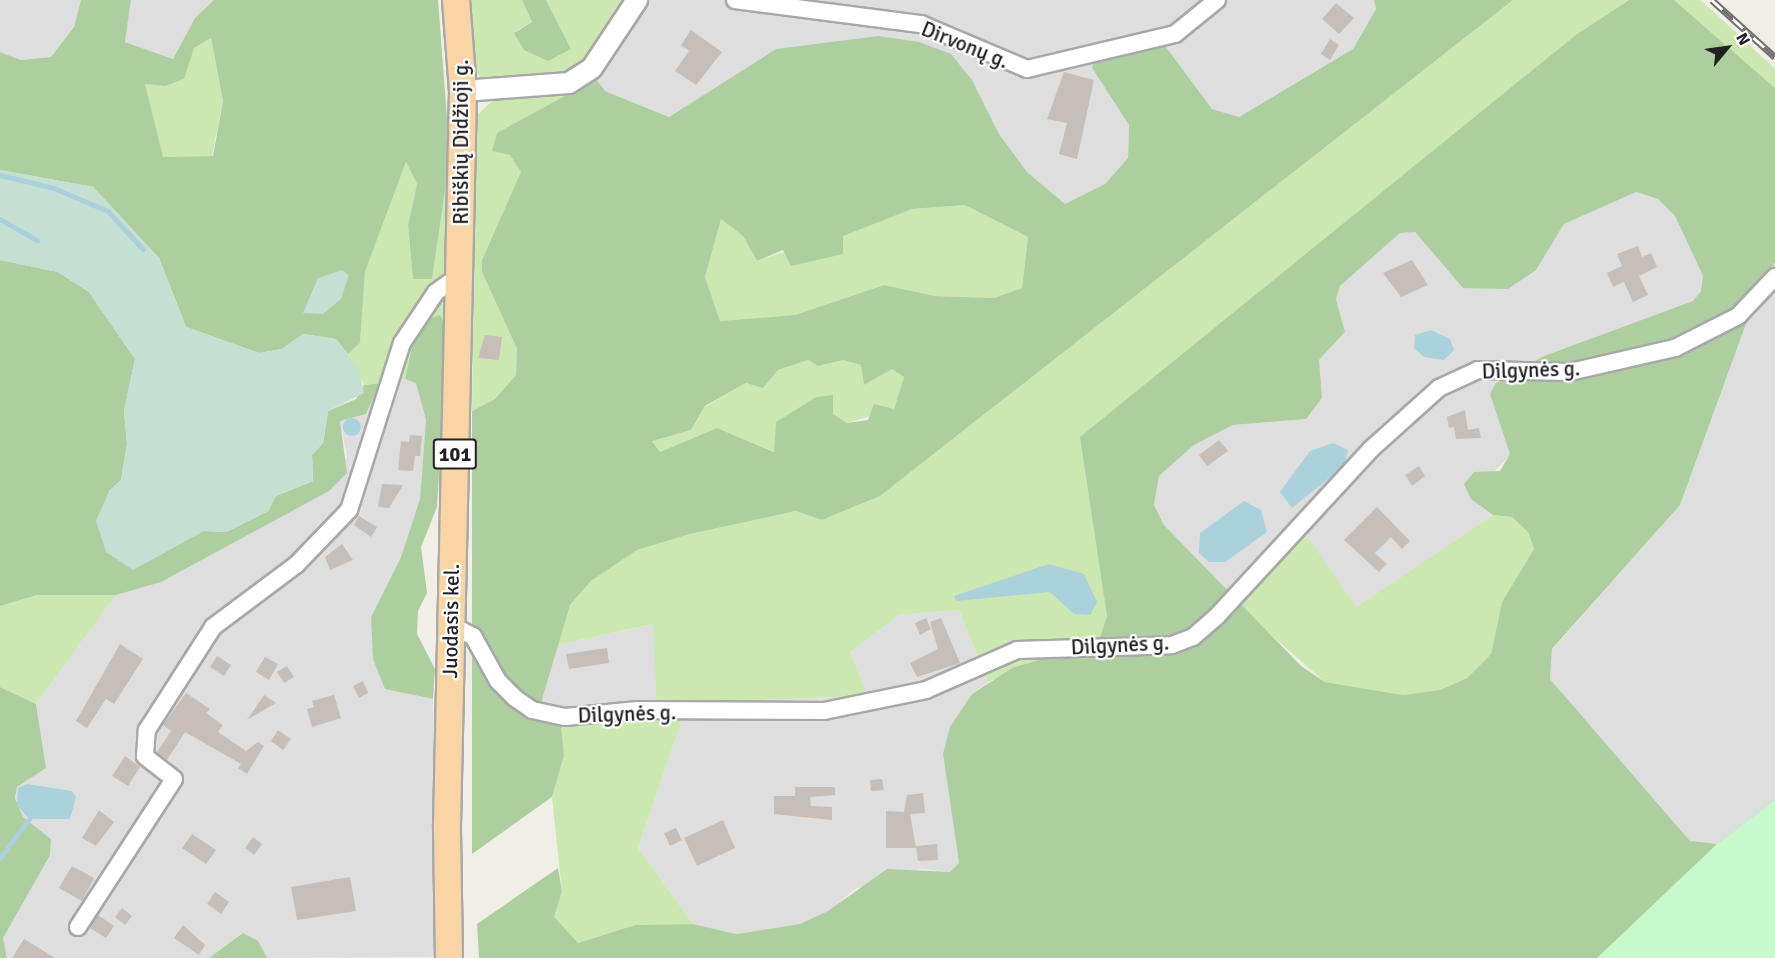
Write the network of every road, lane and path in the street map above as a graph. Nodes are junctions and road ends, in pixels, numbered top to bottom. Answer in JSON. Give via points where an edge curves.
{"nodes":[{"id":1,"x":456,"y":0,"type":"edge"},
{"id":2,"x":637,"y":0,"type":"edge"},
{"id":3,"x":735,"y":0,"type":"edge"},
{"id":4,"x":1217,"y":0,"type":"edge"},
{"id":5,"x":463,"y":91,"type":"junction"},
{"id":6,"x":1775,"y":277,"type":"edge"},
{"id":7,"x":460,"y":283,"type":"junction"},
{"id":8,"x":451,"y":625,"type":"junction"},
{"id":9,"x":78,"y":927,"type":"dead end"},
{"id":10,"x":449,"y":958,"type":"edge"}],
"edges":[{"from":1,"to":5,"type":"main road","name":"Ribiškių Didžioji g.","number":"101"},
{"from":2,"to":5,"type":"street","via":[[592,68],[570,83]]},
{"from":3,"to":4,"type":"street","name":"Dirvonų g.","via":[[921,24],[1027,69],[1175,34]]},
{"from":5,"to":7,"type":"main road","name":"Ribiškių Didžioji g.","number":"101"},
{"from":6,"to":8,"type":"street","name":"Dilgynės g.","via":[[1738,316],[1675,348],[1570,372],[1478,370],[1439,388],[1370,450],[1218,615],[1193,637],[1172,645],[1017,650],[926,690],[824,711],[638,710],[565,717],[532,710],[515,698],[498,681],[473,636]]},
{"from":7,"to":8,"type":"main road","name":"Juodasis kel.","number":"101"},
{"from":7,"to":9,"type":"street","via":[[448,283],[436,292],[402,343],[349,510],[296,565],[213,627],[147,730],[145,756],[174,779]]},
{"from":8,"to":10,"type":"main road","name":"Juodasis kel.","number":"101"}]}
